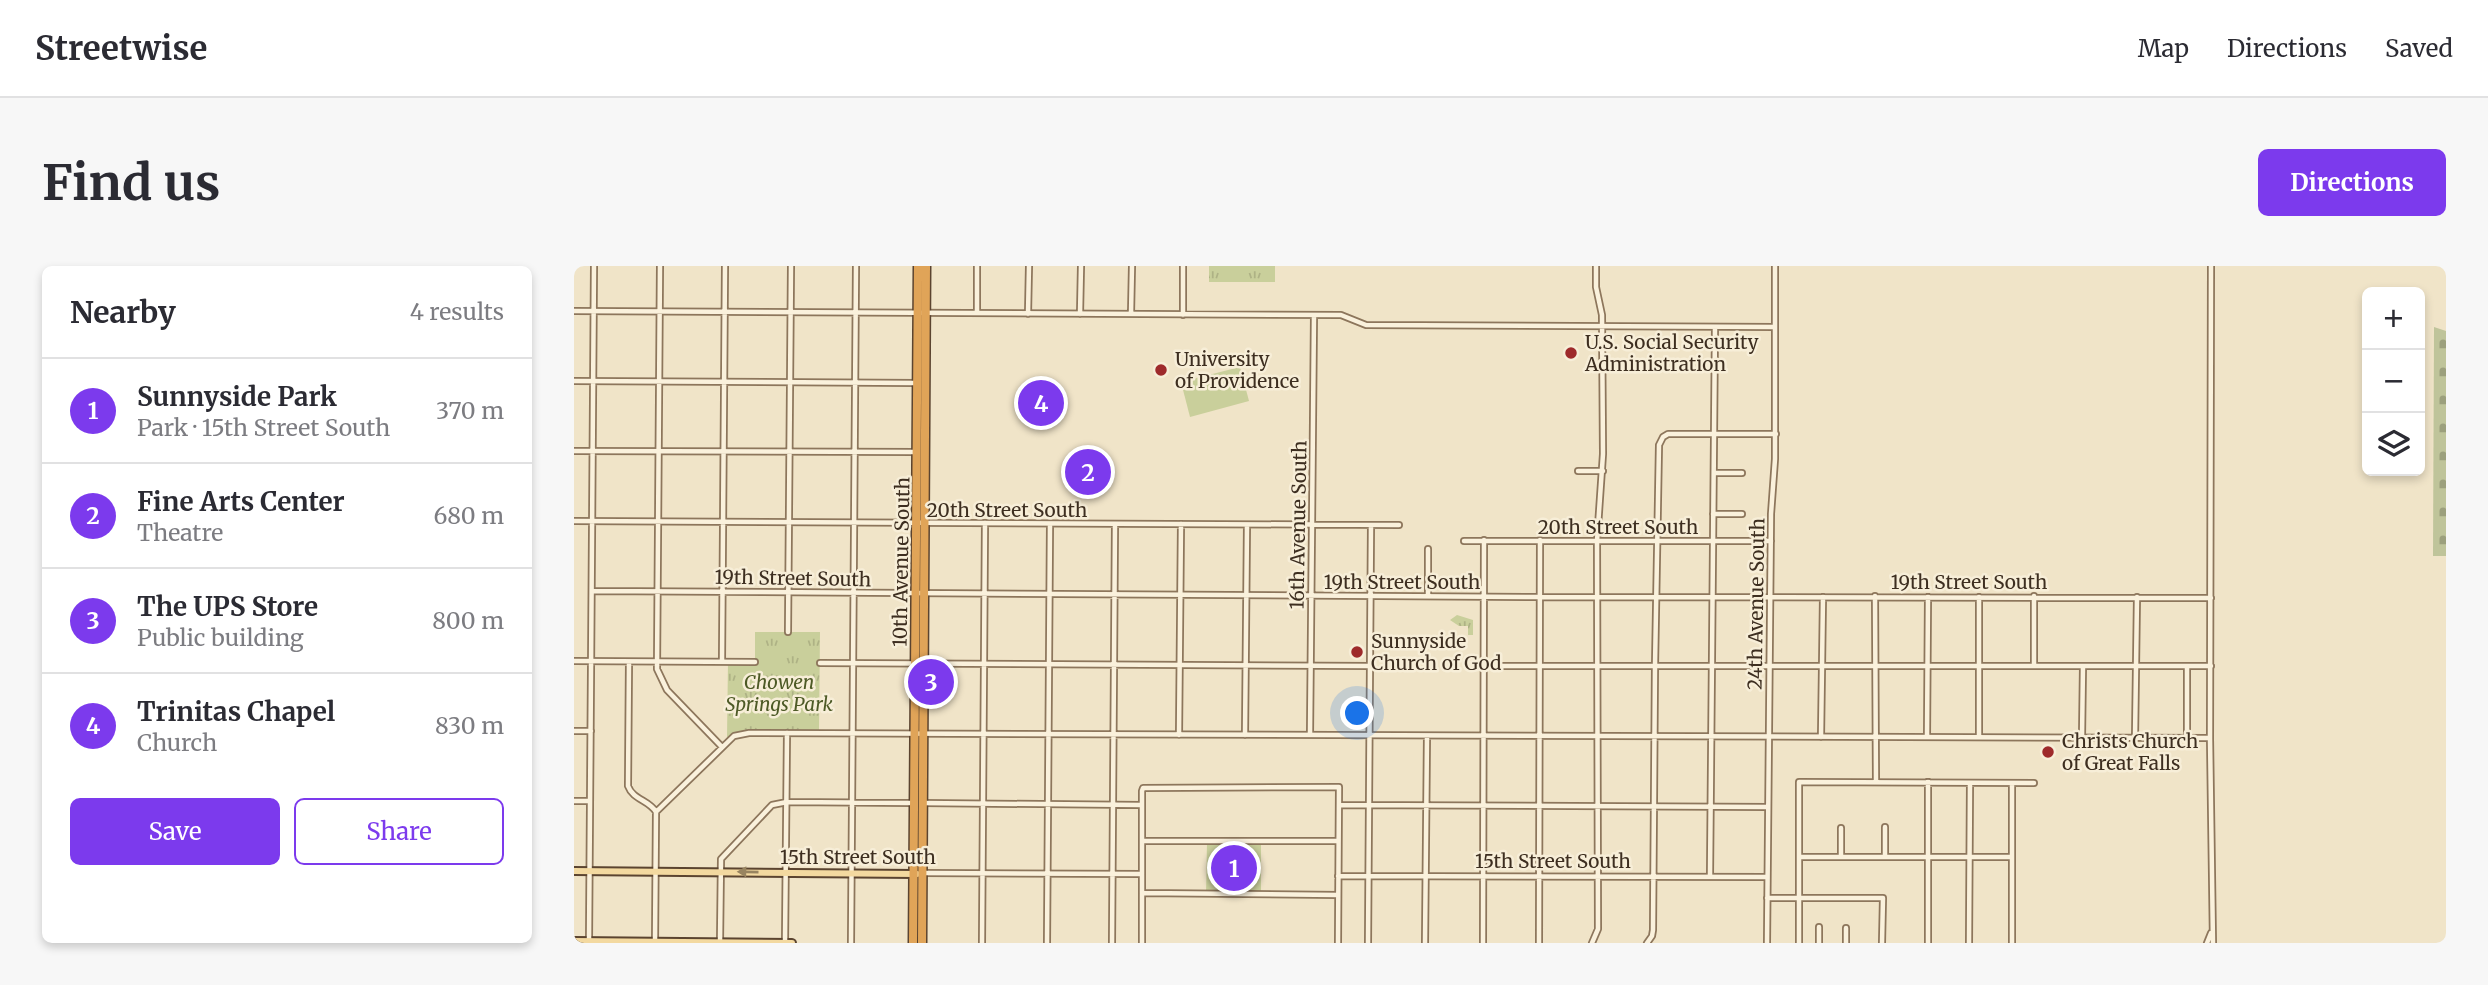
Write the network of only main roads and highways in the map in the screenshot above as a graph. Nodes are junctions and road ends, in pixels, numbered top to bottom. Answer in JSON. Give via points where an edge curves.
{"nodes":[{"id":1,"x":918,"y":266,"type":"edge"},
{"id":2,"x":926,"y":266,"type":"edge"},
{"id":3,"x":922,"y":313,"type":"junction"},
{"id":4,"x":574,"y":871,"type":"edge"},
{"id":5,"x":918,"y":874,"type":"junction"},
{"id":6,"x":574,"y":941,"type":"edge"},
{"id":7,"x":589,"y":942,"type":"edge"},
{"id":8,"x":655,"y":942,"type":"edge"},
{"id":9,"x":720,"y":942,"type":"edge"},
{"id":10,"x":785,"y":943,"type":"edge"},
{"id":11,"x":792,"y":943,"type":"edge"},
{"id":12,"x":913,"y":943,"type":"edge"},
{"id":13,"x":922,"y":943,"type":"edge"}],
"edges":[{"from":1,"to":3,"type":"highway","name":"10th Avenue South"},
{"from":2,"to":3,"type":"highway","name":"10th Avenue South"},
{"from":3,"to":5,"type":"highway","name":"10th Avenue South"},
{"from":5,"to":4,"type":"main road","name":"15th Street South","one_way":true},
{"from":5,"to":12,"type":"highway","name":"10th Avenue South"},
{"from":5,"to":13,"type":"highway","name":"10th Avenue South"},
{"from":6,"to":7,"type":"main road"},
{"from":7,"to":8,"type":"main road"},
{"from":8,"to":9,"type":"main road"},
{"from":9,"to":10,"type":"main road"},
{"from":10,"to":11,"type":"main road"}]}
